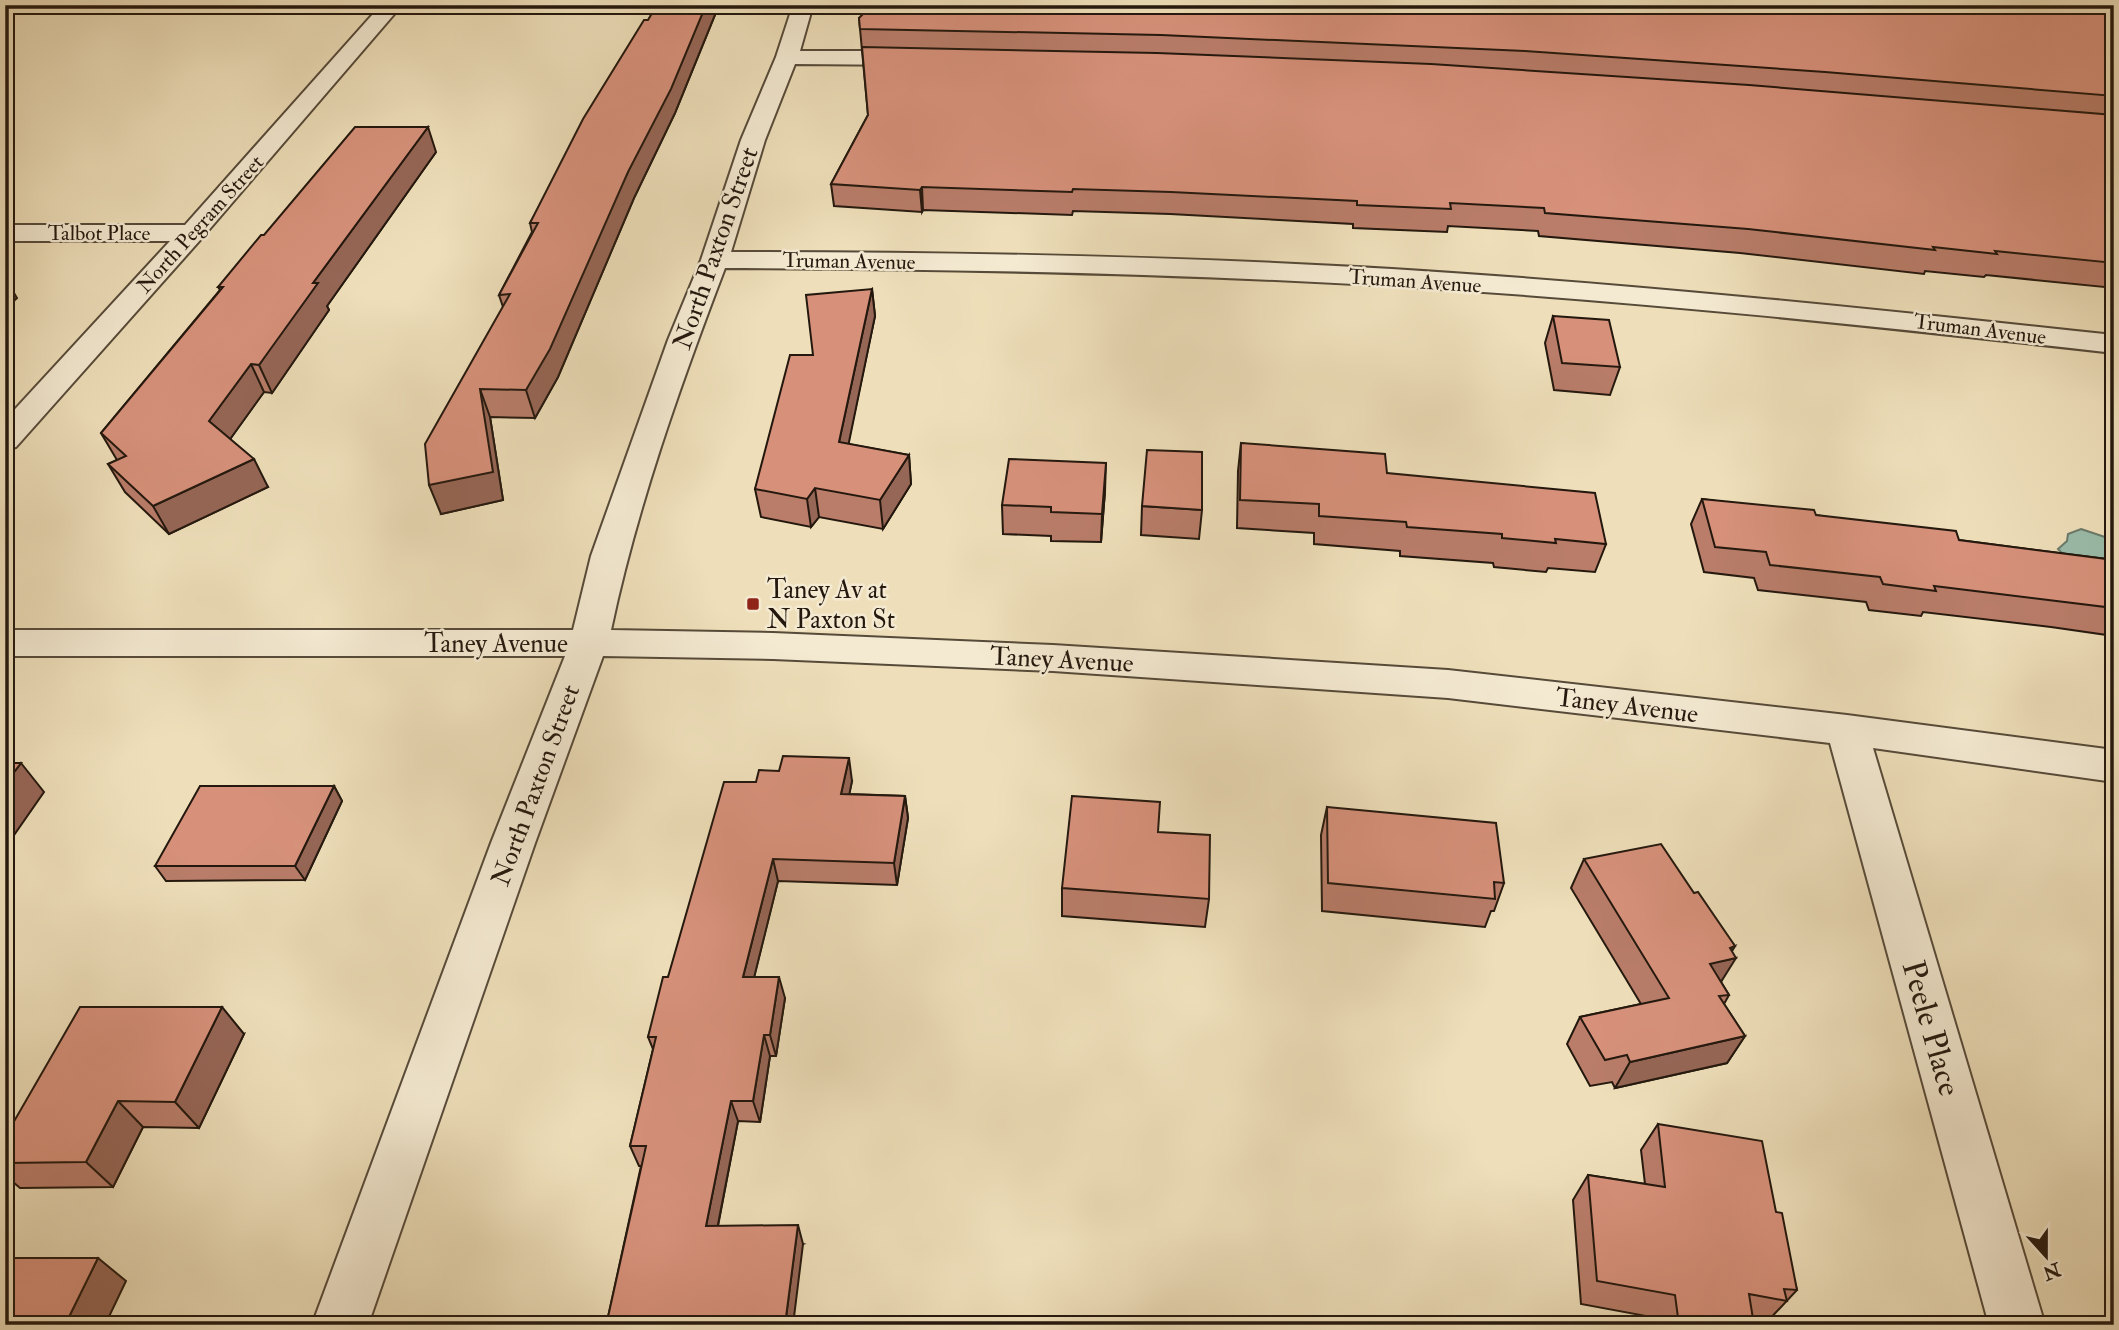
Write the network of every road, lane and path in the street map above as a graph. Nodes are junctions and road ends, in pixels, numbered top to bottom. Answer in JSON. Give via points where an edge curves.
{"nodes":[{"id":1,"x":392,"y":5,"type":"edge"},
{"id":2,"x":803,"y":5,"type":"edge"},
{"id":3,"x":787,"y":57,"type":"junction"},
{"id":4,"x":941,"y":59,"type":"edge"},
{"id":5,"x":5,"y":233,"type":"edge"},
{"id":6,"x":192,"y":233,"type":"junction"},
{"id":7,"x":715,"y":260,"type":"junction"},
{"id":8,"x":2114,"y":344,"type":"edge"},
{"id":9,"x":5,"y":440,"type":"edge"},
{"id":10,"x":5,"y":643,"type":"edge"},
{"id":11,"x":589,"y":643,"type":"junction"},
{"id":12,"x":1847,"y":730,"type":"junction"},
{"id":13,"x":2114,"y":766,"type":"edge"},
{"id":14,"x":340,"y":1325,"type":"edge"},
{"id":15,"x":2017,"y":1325,"type":"edge"}],
"edges":[{"from":1,"to":6,"type":"street","name":"North Pegram Street"},
{"from":2,"to":3,"type":"street","name":"North Paxton Street"},
{"from":3,"to":4,"type":"street"},
{"from":3,"to":7,"type":"street","name":"North Paxton Street","via":[[753,140]]},
{"from":5,"to":6,"type":"street","name":"Talbot Place"},
{"from":6,"to":9,"type":"street","name":"North Pegram Street"},
{"from":7,"to":8,"type":"street","name":"Truman Avenue","via":[[1289,272],[1809,311]]},
{"from":7,"to":11,"type":"street","name":"North Paxton Street","via":[[609,556]]},
{"from":10,"to":11,"type":"street","name":"Taney Avenue"},
{"from":11,"to":12,"type":"street","name":"Taney Avenue","via":[[1040,657],[1448,684]]},
{"from":11,"to":14,"type":"street","name":"North Paxton Street"},
{"from":12,"to":13,"type":"street","name":"Taney Avenue"},
{"from":12,"to":15,"type":"street","name":"Peele Place"}]}
